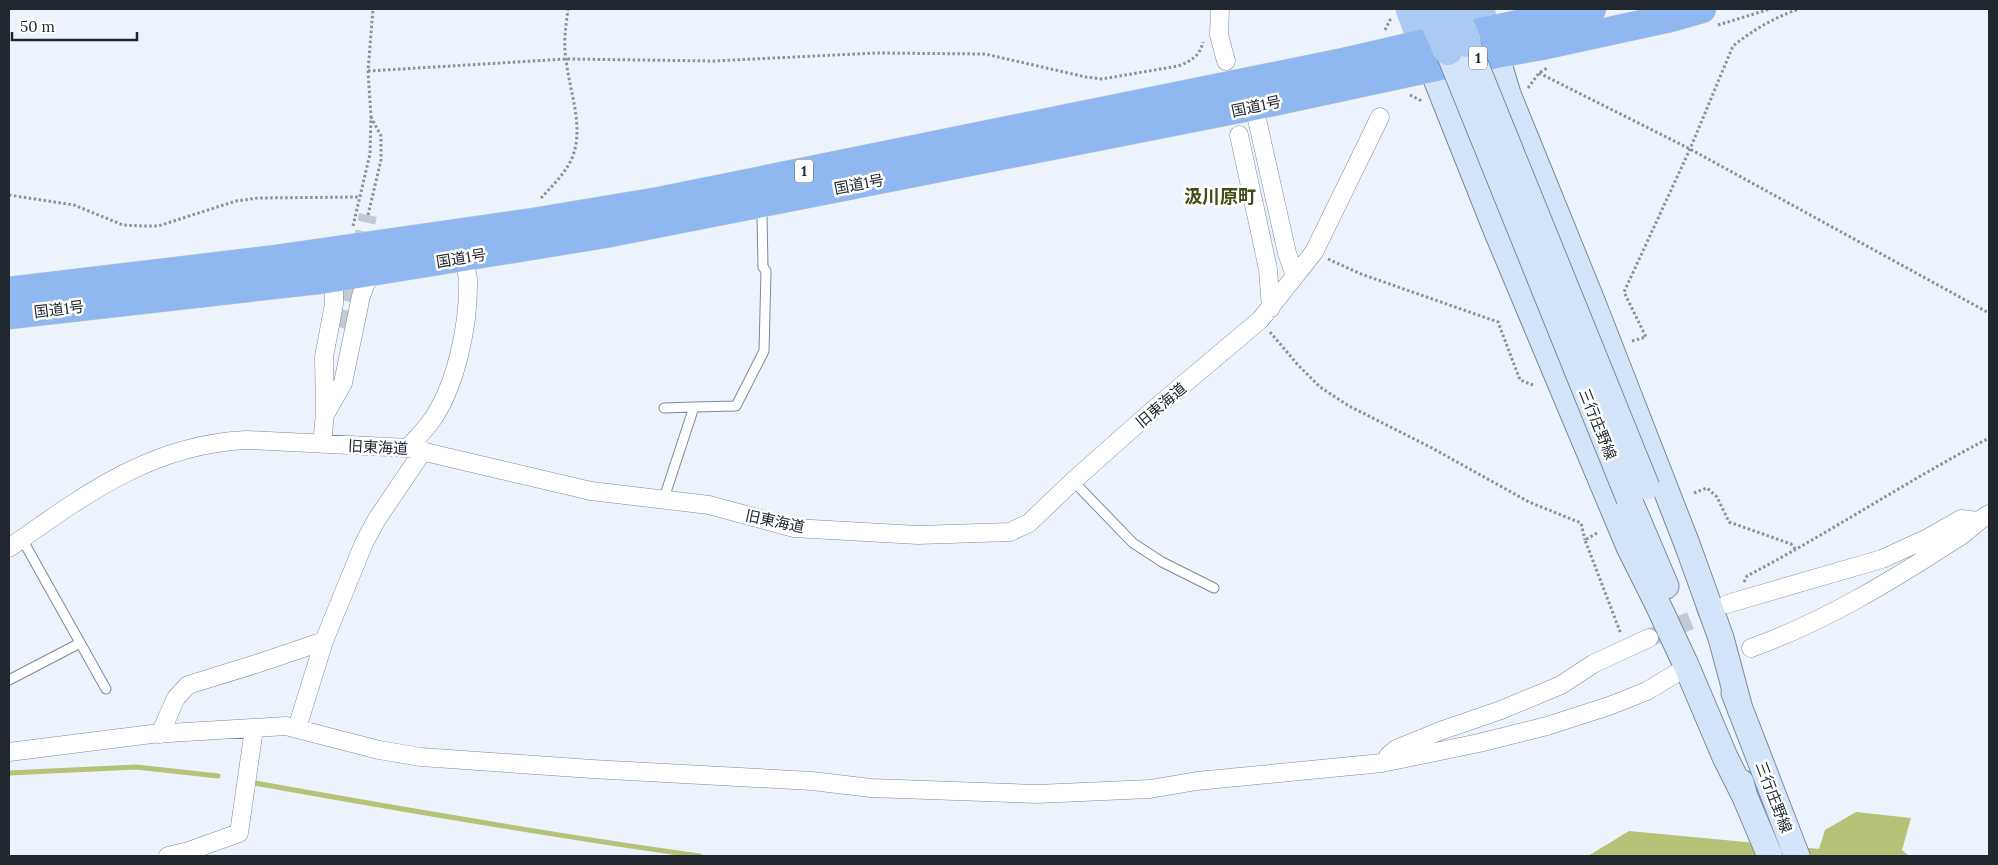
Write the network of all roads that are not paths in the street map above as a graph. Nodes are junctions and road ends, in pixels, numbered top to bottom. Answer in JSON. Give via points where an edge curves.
{"nodes":[{"id":1,"x":1220,"y":9,"type":"edge"},
{"id":2,"x":1430,"y":9,"type":"edge"},
{"id":3,"x":1453,"y":9,"type":"edge"},
{"id":4,"x":1592,"y":9,"type":"edge"},
{"id":5,"x":1400,"y":13,"type":"edge"},
{"id":6,"x":1709,"y":17,"type":"edge"},
{"id":7,"x":1468,"y":43,"type":"edge"},
{"id":8,"x":1422,"y":44,"type":"junction"},
{"id":9,"x":1226,"y":61,"type":"dead end"},
{"id":10,"x":1254,"y":106,"type":"junction"},
{"id":11,"x":1380,"y":117,"type":"dead end"},
{"id":12,"x":1239,"y":135,"type":"dead end"},
{"id":13,"x":759,"y":203,"type":"junction"},
{"id":14,"x":462,"y":258,"type":"junction"},
{"id":15,"x":374,"y":272,"type":"junction"},
{"id":16,"x":1295,"y":276,"type":"junction"},
{"id":17,"x":328,"y":278,"type":"junction"},
{"id":18,"x":9,"y":291,"type":"edge"},
{"id":19,"x":1265,"y":314,"type":"junction"},
{"id":20,"x":9,"y":315,"type":"edge"},
{"id":21,"x":343,"y":328,"type":"tunnel mouth"},
{"id":22,"x":694,"y":407,"type":"junction"},
{"id":23,"x":664,"y":408,"type":"dead end"},
{"id":24,"x":326,"y":414,"type":"junction"},
{"id":25,"x":322,"y":444,"type":"junction"},
{"id":26,"x":416,"y":449,"type":"junction"},
{"id":27,"x":1073,"y":481,"type":"junction"},
{"id":28,"x":1638,"y":493,"type":"junction"},
{"id":29,"x":664,"y":498,"type":"junction"},
{"id":30,"x":1983,"y":517,"type":"edge"},
{"id":31,"x":15,"y":543,"type":"edge"},
{"id":32,"x":1214,"y":588,"type":"dead end"},
{"id":33,"x":1734,"y":602,"type":"tunnel mouth"},
{"id":34,"x":1649,"y":638,"type":"tunnel mouth"},
{"id":35,"x":324,"y":641,"type":"junction"},
{"id":36,"x":80,"y":643,"type":"junction"},
{"id":37,"x":1751,"y":648,"type":"dead end"},
{"id":38,"x":1685,"y":663,"type":"junction"},
{"id":39,"x":9,"y":680,"type":"edge"},
{"id":40,"x":106,"y":689,"type":"dead end"},
{"id":41,"x":1740,"y":709,"type":"junction"},
{"id":42,"x":297,"y":728,"type":"junction"},
{"id":43,"x":254,"y":729,"type":"junction"},
{"id":44,"x":160,"y":734,"type":"junction"},
{"id":45,"x":9,"y":752,"type":"edge"},
{"id":46,"x":1382,"y":762,"type":"junction"},
{"id":47,"x":168,"y":856,"type":"edge"},
{"id":48,"x":1770,"y":856,"type":"edge"},
{"id":49,"x":1797,"y":856,"type":"edge"}],
"edges":[{"from":1,"to":9,"type":"street","via":[[1219,35]]},
{"from":2,"to":7,"type":"main road","bridge":true},
{"from":3,"to":7,"type":"main road","bridge":true},
{"from":4,"to":7,"type":"highway","name":"国道1号","number":"1"},
{"from":5,"to":8,"type":"main road"},
{"from":6,"to":7,"type":"highway","name":"国道1号","number":"1","via":[[1670,18],[1550,44]]},
{"from":7,"to":8,"type":"highway","name":"国道1号","number":"1"},
{"from":7,"to":8,"type":"main road"},
{"from":7,"to":10,"type":"highway","name":"国道1号","number":"1"},
{"from":7,"to":28,"type":"main road","name":"三行庄野線","bridge":true},
{"from":7,"to":38,"type":"main road","name":"三行庄野線","via":[[1500,239],[1629,547]]},
{"from":7,"to":41,"type":"main road","name":"三行庄野線","via":[[1508,94],[1594,303],[1721,638]]},
{"from":8,"to":18,"type":"highway","name":"国道1号","number":"1","via":[[668,199],[268,260]]},
{"from":10,"to":13,"type":"highway","name":"国道1号","number":"1"},
{"from":10,"to":16,"type":"street"},
{"from":11,"to":16,"type":"street","name":"旧東海道","via":[[1314,252]]},
{"from":12,"to":19,"type":"street","via":[[1268,269]]},
{"from":13,"to":14,"type":"highway","name":"国道1号","number":"1"},
{"from":13,"to":22,"type":"lane","via":[[766,271],[764,351],[736,406]]},
{"from":14,"to":15,"type":"highway","name":"国道1号","number":"1"},
{"from":14,"to":26,"type":"street","via":[[468,278],[461,344],[451,381]]},
{"from":15,"to":17,"type":"highway","name":"国道1号","number":"1"},
{"from":15,"to":24,"type":"street","via":[[361,296],[343,383]]},
{"from":16,"to":19,"type":"street","name":"旧東海道"},
{"from":17,"to":20,"type":"highway","name":"国道1号","number":"1"},
{"from":17,"to":24,"type":"street","via":[[334,289],[334,304],[324,357]]},
{"from":19,"to":27,"type":"street","name":"旧東海道"},
{"from":21,"to":24,"type":"street"},
{"from":22,"to":23,"type":"lane"},
{"from":22,"to":29,"type":"lane"},
{"from":24,"to":25,"type":"street"},
{"from":25,"to":26,"type":"street","name":"旧東海道"},
{"from":25,"to":31,"type":"street","name":"旧東海道","via":[[247,440],[196,445],[159,457],[100,485]]},
{"from":26,"to":29,"type":"street","name":"旧東海道","via":[[591,491]]},
{"from":26,"to":35,"type":"street","via":[[364,543]]},
{"from":27,"to":29,"type":"street","name":"旧東海道","via":[[1029,523],[1010,532],[975,534],[794,528],[709,504]]},
{"from":27,"to":32,"type":"lane","via":[[1133,543]]},
{"from":28,"to":38,"type":"main road","name":"三行庄野線"},
{"from":28,"to":41,"type":"main road","name":"三行庄野線"},
{"from":30,"to":33,"type":"street","via":[[1961,519],[1882,559]]},
{"from":30,"to":37,"type":"street","via":[[1958,538],[1855,600],[1814,622]]},
{"from":31,"to":36,"type":"lane"},
{"from":34,"to":46,"type":"street","via":[[1593,664],[1561,684],[1396,750]]},
{"from":35,"to":42,"type":"street"},
{"from":35,"to":44,"type":"street","via":[[188,685],[176,698]]},
{"from":36,"to":39,"type":"lane"},
{"from":36,"to":40,"type":"lane"},
{"from":38,"to":46,"type":"street","via":[[1647,691],[1609,706],[1479,743]]},
{"from":38,"to":48,"type":"main road","name":"三行庄野線","via":[[1730,743],[1745,797]]},
{"from":41,"to":49,"type":"main road","name":"三行庄野線"},
{"from":42,"to":43,"type":"street"},
{"from":42,"to":46,"type":"street","via":[[379,750],[421,757],[812,781],[872,788],[1037,794],[1150,789],[1197,781]]},
{"from":43,"to":44,"type":"street"},
{"from":43,"to":47,"type":"street","via":[[239,833]]},
{"from":44,"to":45,"type":"street"}]}
